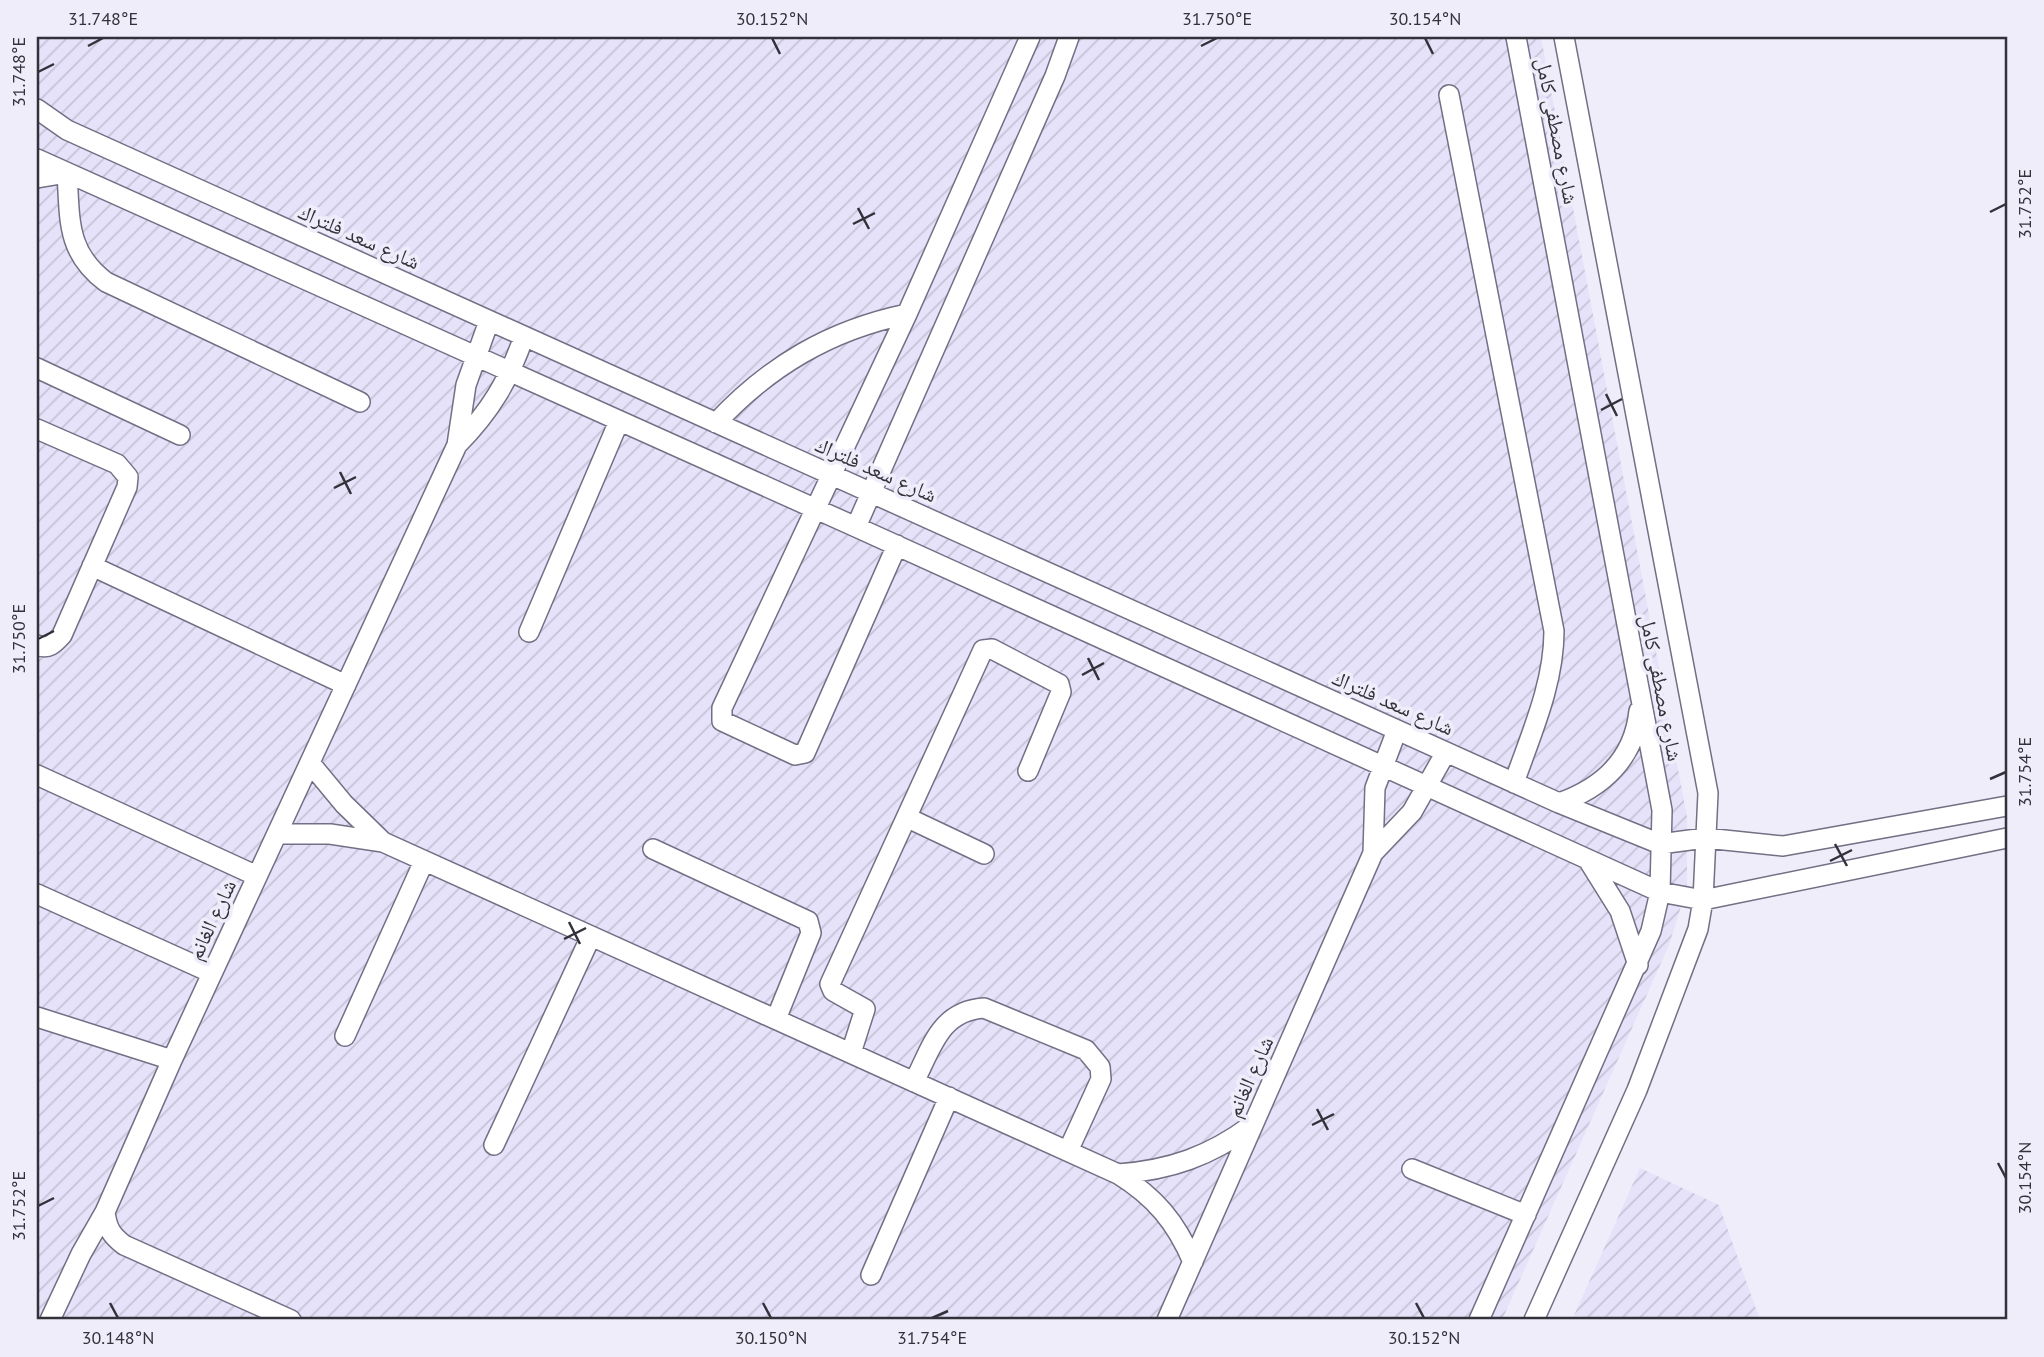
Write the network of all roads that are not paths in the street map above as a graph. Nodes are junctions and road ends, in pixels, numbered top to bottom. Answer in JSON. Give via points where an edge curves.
{"nodes":[{"id":1,"x":1030,"y":37,"type":"edge"},
{"id":2,"x":1069,"y":37,"type":"edge"},
{"id":3,"x":1516,"y":37,"type":"edge"},
{"id":4,"x":1564,"y":37,"type":"edge"},
{"id":5,"x":1449,"y":95,"type":"dead end"},
{"id":6,"x":37,"y":109,"type":"edge"},
{"id":7,"x":37,"y":159,"type":"edge"},
{"id":8,"x":67,"y":173,"type":"junction"},
{"id":9,"x":37,"y":178,"type":"edge"},
{"id":10,"x":907,"y":314,"type":"junction"},
{"id":11,"x":489,"y":321,"type":"junction"},
{"id":12,"x":524,"y":336,"type":"junction"},
{"id":13,"x":475,"y":355,"type":"junction"},
{"id":14,"x":37,"y":368,"type":"edge"},
{"id":15,"x":511,"y":373,"type":"junction"},
{"id":16,"x":360,"y":402,"type":"dead end"},
{"id":17,"x":619,"y":421,"type":"junction"},
{"id":18,"x":716,"y":424,"type":"junction"},
{"id":19,"x":37,"y":429,"type":"edge"},
{"id":20,"x":180,"y":435,"type":"dead end"},
{"id":21,"x":457,"y":445,"type":"junction"},
{"id":22,"x":831,"y":475,"type":"junction"},
{"id":23,"x":871,"y":492,"type":"junction"},
{"id":24,"x":815,"y":509,"type":"junction"},
{"id":25,"x":856,"y":527,"type":"junction"},
{"id":26,"x":897,"y":545,"type":"junction"},
{"id":27,"x":92,"y":566,"type":"junction"},
{"id":28,"x":529,"y":632,"type":"dead end"},
{"id":29,"x":37,"y":645,"type":"edge"},
{"id":30,"x":346,"y":685,"type":"junction"},
{"id":31,"x":1640,"y":699,"type":"junction"},
{"id":32,"x":1397,"y":730,"type":"junction"},
{"id":33,"x":1446,"y":752,"type":"junction"},
{"id":34,"x":310,"y":763,"type":"junction"},
{"id":35,"x":1381,"y":767,"type":"junction"},
{"id":36,"x":1028,"y":771,"type":"dead end"},
{"id":37,"x":37,"y":775,"type":"edge"},
{"id":38,"x":1514,"y":783,"type":"junction"},
{"id":39,"x":1428,"y":789,"type":"junction"},
{"id":40,"x":1559,"y":803,"type":"junction"},
{"id":41,"x":2007,"y":806,"type":"edge"},
{"id":42,"x":908,"y":818,"type":"junction"},
{"id":43,"x":277,"y":834,"type":"junction"},
{"id":44,"x":1847,"y":836,"type":"junction"},
{"id":45,"x":1705,"y":838,"type":"junction"},
{"id":46,"x":2007,"y":838,"type":"edge"},
{"id":47,"x":383,"y":842,"type":"junction"},
{"id":48,"x":1660,"y":844,"type":"junction"},
{"id":49,"x":653,"y":849,"type":"dead end"},
{"id":50,"x":1373,"y":853,"type":"junction"},
{"id":51,"x":984,"y":854,"type":"dead end"},
{"id":52,"x":424,"y":861,"type":"junction"},
{"id":53,"x":1590,"y":863,"type":"junction"},
{"id":54,"x":1853,"y":869,"type":"junction"},
{"id":55,"x":257,"y":876,"type":"junction"},
{"id":56,"x":1660,"y":892,"type":"junction"},
{"id":57,"x":37,"y":894,"type":"edge"},
{"id":58,"x":1703,"y":900,"type":"junction"},
{"id":59,"x":592,"y":936,"type":"junction"},
{"id":60,"x":1638,"y":965,"type":"junction"},
{"id":61,"x":212,"y":974,"type":"junction"},
{"id":62,"x":37,"y":1017,"type":"edge"},
{"id":63,"x":776,"y":1019,"type":"junction"},
{"id":64,"x":345,"y":1036,"type":"dead end"},
{"id":65,"x":851,"y":1053,"type":"junction"},
{"id":66,"x":172,"y":1060,"type":"junction"},
{"id":67,"x":914,"y":1082,"type":"junction"},
{"id":68,"x":949,"y":1097,"type":"junction"},
{"id":69,"x":1254,"y":1123,"type":"junction"},
{"id":70,"x":494,"y":1145,"type":"dead end"},
{"id":71,"x":1068,"y":1151,"type":"junction"},
{"id":72,"x":1412,"y":1169,"type":"dead end"},
{"id":73,"x":1118,"y":1174,"type":"junction"},
{"id":74,"x":105,"y":1212,"type":"junction"},
{"id":75,"x":1526,"y":1215,"type":"junction"},
{"id":76,"x":1193,"y":1262,"type":"junction"},
{"id":77,"x":871,"y":1275,"type":"dead end"},
{"id":78,"x":50,"y":1320,"type":"edge"},
{"id":79,"x":291,"y":1320,"type":"edge"},
{"id":80,"x":1167,"y":1320,"type":"edge"},
{"id":81,"x":1479,"y":1320,"type":"edge"},
{"id":82,"x":1534,"y":1320,"type":"edge"}],
"edges":[{"from":1,"to":10,"type":"street"},
{"from":2,"to":23,"type":"street"},
{"from":3,"to":31,"type":"street","name":"شارع مصطفى كامل"},
{"from":4,"to":45,"type":"street","name":"شارع مصطفى كامل","via":[[1708,793]]},
{"from":5,"to":38,"type":"street","via":[[1554,631],[1550,671]]},
{"from":6,"to":11,"type":"street","name":"شارع سعد فلتراك","via":[[67,130]]},
{"from":7,"to":8,"type":"street"},
{"from":8,"to":9,"type":"street"},
{"from":8,"to":13,"type":"street"},
{"from":8,"to":16,"type":"street","via":[[71,231],[89,269],[106,282]]},
{"from":10,"to":18,"type":"street","via":[[852,328],[802,352],[755,384]]},
{"from":10,"to":22,"type":"street"},
{"from":11,"to":12,"type":"street","name":"شارع سعد فلتراك"},
{"from":11,"to":13,"type":"street","name":"شارع الغانم"},
{"from":12,"to":15,"type":"street","name":"شارع الغانم"},
{"from":12,"to":18,"type":"street","name":"شارع سعد فلتراك"},
{"from":13,"to":15,"type":"street"},
{"from":13,"to":21,"type":"street","name":"شارع الغانم"},
{"from":14,"to":20,"type":"street"},
{"from":15,"to":17,"type":"street"},
{"from":15,"to":21,"type":"street","name":"شارع الغانم","via":[[497,399]]},
{"from":17,"to":24,"type":"street"},
{"from":17,"to":28,"type":"street"},
{"from":18,"to":22,"type":"street","name":"شارع سعد فلتراك"},
{"from":19,"to":27,"type":"street","via":[[117,464],[128,477]]},
{"from":21,"to":30,"type":"street","name":"شارع الغانم"},
{"from":22,"to":23,"type":"street","name":"شارع سعد فلتراك"},
{"from":22,"to":24,"type":"street"},
{"from":23,"to":25,"type":"street"},
{"from":23,"to":32,"type":"street","name":"شارع سعد فلتراك"},
{"from":24,"to":25,"type":"street"},
{"from":24,"to":26,"type":"street","via":[[722,708],[722,721],[728,725],[796,755],[805,753]]},
{"from":25,"to":26,"type":"street"},
{"from":26,"to":35,"type":"street"},
{"from":27,"to":29,"type":"street","via":[[62,635],[52,646]]},
{"from":27,"to":30,"type":"street"},
{"from":30,"to":34,"type":"street","name":"شارع الغانم"},
{"from":31,"to":40,"type":"street","via":[[1630,746],[1618,766],[1601,783]]},
{"from":31,"to":48,"type":"street","name":"شارع مصطفى كامل","via":[[1662,810]]},
{"from":32,"to":33,"type":"street","name":"شارع سعد فلتراك"},
{"from":32,"to":35,"type":"street","name":"شارع الغانم"},
{"from":33,"to":38,"type":"street","name":"شارع سعد فلتراك"},
{"from":33,"to":39,"type":"street","name":"شارع الغانم"},
{"from":34,"to":43,"type":"street","name":"شارع الغانم"},
{"from":34,"to":47,"type":"street"},
{"from":35,"to":39,"type":"street"},
{"from":35,"to":50,"type":"street","name":"شارع الغانم","via":[[1372,809]]},
{"from":36,"to":42,"type":"street","via":[[1061,692],[1059,684],[992,649],[983,650]]},
{"from":37,"to":55,"type":"street"},
{"from":38,"to":40,"type":"street","name":"شارع سعد فلتراك"},
{"from":39,"to":50,"type":"street","name":"شارع الغانم"},
{"from":39,"to":53,"type":"street"},
{"from":40,"to":48,"type":"street","name":"شارع سعد فلتراك"},
{"from":41,"to":44,"type":"street","name":"شارع سعد فلتراك"},
{"from":42,"to":51,"type":"street"},
{"from":42,"to":65,"type":"street","via":[[830,984],[833,991],[865,1009]]},
{"from":43,"to":47,"type":"street","via":[[330,834]]},
{"from":43,"to":55,"type":"street","name":"شارع الغانم"},
{"from":44,"to":45,"type":"street","name":"شارع سعد فلتراك","via":[[1783,846]]},
{"from":44,"to":54,"type":"street"},
{"from":45,"to":48,"type":"street","name":"شارع سعد فلتراك"},
{"from":45,"to":58,"type":"street","name":"شارع مصطفى كامل"},
{"from":46,"to":54,"type":"street"},
{"from":47,"to":52,"type":"street"},
{"from":48,"to":56,"type":"street","name":"شارع مصطفى كامل"},
{"from":49,"to":63,"type":"street","via":[[808,921],[811,933]]},
{"from":50,"to":69,"type":"street","name":"شارع الغانم"},
{"from":52,"to":59,"type":"street"},
{"from":52,"to":64,"type":"street"},
{"from":53,"to":56,"type":"street"},
{"from":53,"to":60,"type":"street","via":[[1620,911]]},
{"from":54,"to":58,"type":"street"},
{"from":55,"to":61,"type":"street","name":"شارع الغانم"},
{"from":56,"to":58,"type":"street"},
{"from":56,"to":60,"type":"street","name":"شارع مصطفى كامل"},
{"from":57,"to":61,"type":"street"},
{"from":58,"to":82,"type":"street","name":"شارع مصطفى كامل","via":[[1695,940],[1642,1078]]},
{"from":59,"to":63,"type":"street"},
{"from":59,"to":70,"type":"street"},
{"from":60,"to":75,"type":"street","name":"شارع مصطفى كامل"},
{"from":61,"to":66,"type":"street","name":"شارع الغانم"},
{"from":62,"to":66,"type":"street"},
{"from":63,"to":65,"type":"street"},
{"from":65,"to":67,"type":"street"},
{"from":66,"to":74,"type":"street","name":"شارع الغانم"},
{"from":67,"to":68,"type":"street"},
{"from":67,"to":71,"type":"street","via":[[939,1033],[950,1018],[965,1009],[984,1008],[1086,1050],[1100,1067],[1101,1079]]},
{"from":68,"to":71,"type":"street"},
{"from":68,"to":77,"type":"street"},
{"from":69,"to":73,"type":"street","via":[[1191,1161],[1155,1171]]},
{"from":69,"to":76,"type":"street","name":"شارع الغانم"},
{"from":71,"to":73,"type":"street"},
{"from":72,"to":75,"type":"street"},
{"from":73,"to":76,"type":"street","via":[[1165,1210]]},
{"from":74,"to":78,"type":"street","name":"شارع الغانم"},
{"from":74,"to":79,"type":"street","via":[[113,1237],[124,1245]]},
{"from":75,"to":81,"type":"street","name":"شارع مصطفى كامل"},
{"from":76,"to":80,"type":"street","name":"شارع الغانم"}]}
